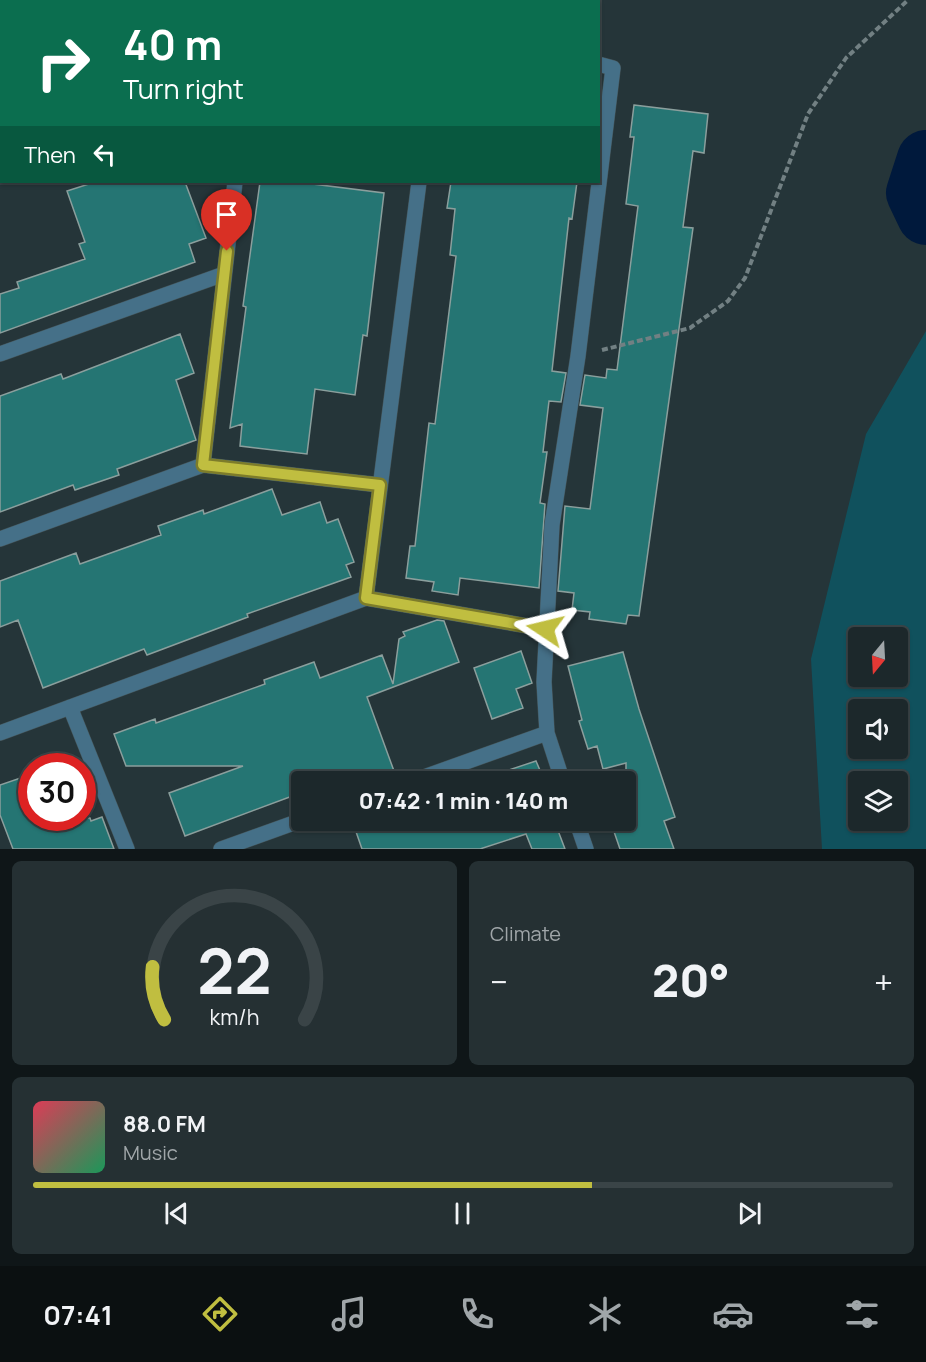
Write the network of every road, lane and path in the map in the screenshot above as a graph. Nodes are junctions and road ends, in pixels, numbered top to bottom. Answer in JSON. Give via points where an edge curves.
{"nodes":[{"id":1,"x":908,"y":0,"type":"edge"},
{"id":2,"x":600,"y":65,"type":"edge"},
{"id":3,"x":600,"y":175,"type":"edge"},
{"id":4,"x":235,"y":183,"type":"edge"},
{"id":5,"x":419,"y":183,"type":"edge"},
{"id":6,"x":599,"y":183,"type":"edge"},
{"id":7,"x":224,"y":274,"type":"junction"},
{"id":8,"x":0,"y":354,"type":"edge"},
{"id":9,"x":578,"y":356,"type":"junction"},
{"id":10,"x":203,"y":465,"type":"junction"},
{"id":11,"x":380,"y":485,"type":"junction"},
{"id":12,"x":0,"y":539,"type":"edge"},
{"id":13,"x":366,"y":598,"type":"junction"},
{"id":14,"x":545,"y":629,"type":"junction"},
{"id":15,"x":70,"y":707,"type":"junction"},
{"id":16,"x":0,"y":733,"type":"edge"},
{"id":17,"x":547,"y":733,"type":"junction"},
{"id":18,"x":442,"y":771,"type":"edge"},
{"id":19,"x":559,"y":771,"type":"edge"},
{"id":20,"x":291,"y":824,"type":"edge"},
{"id":21,"x":579,"y":831,"type":"edge"},
{"id":22,"x":127,"y":849,"type":"edge"},
{"id":23,"x":221,"y":849,"type":"edge"},
{"id":24,"x":585,"y":849,"type":"edge"}],
"edges":[{"from":1,"to":9,"type":"path","via":[[846,58],[808,114],[745,278],[728,301],[690,328]]},
{"from":2,"to":3,"type":"street","via":[[613,68]]},
{"from":4,"to":7,"type":"street"},
{"from":5,"to":11,"type":"street"},
{"from":6,"to":9,"type":"street"},
{"from":7,"to":8,"type":"street"},
{"from":7,"to":10,"type":"street"},
{"from":9,"to":14,"type":"street","via":[[552,525]]},
{"from":10,"to":11,"type":"street"},
{"from":10,"to":12,"type":"street"},
{"from":11,"to":13,"type":"street"},
{"from":13,"to":14,"type":"street"},
{"from":13,"to":15,"type":"street"},
{"from":14,"to":17,"type":"street"},
{"from":15,"to":16,"type":"street"},
{"from":15,"to":22,"type":"street"},
{"from":17,"to":18,"type":"street"},
{"from":17,"to":19,"type":"street"},
{"from":20,"to":23,"type":"street"},
{"from":21,"to":24,"type":"street"}]}
